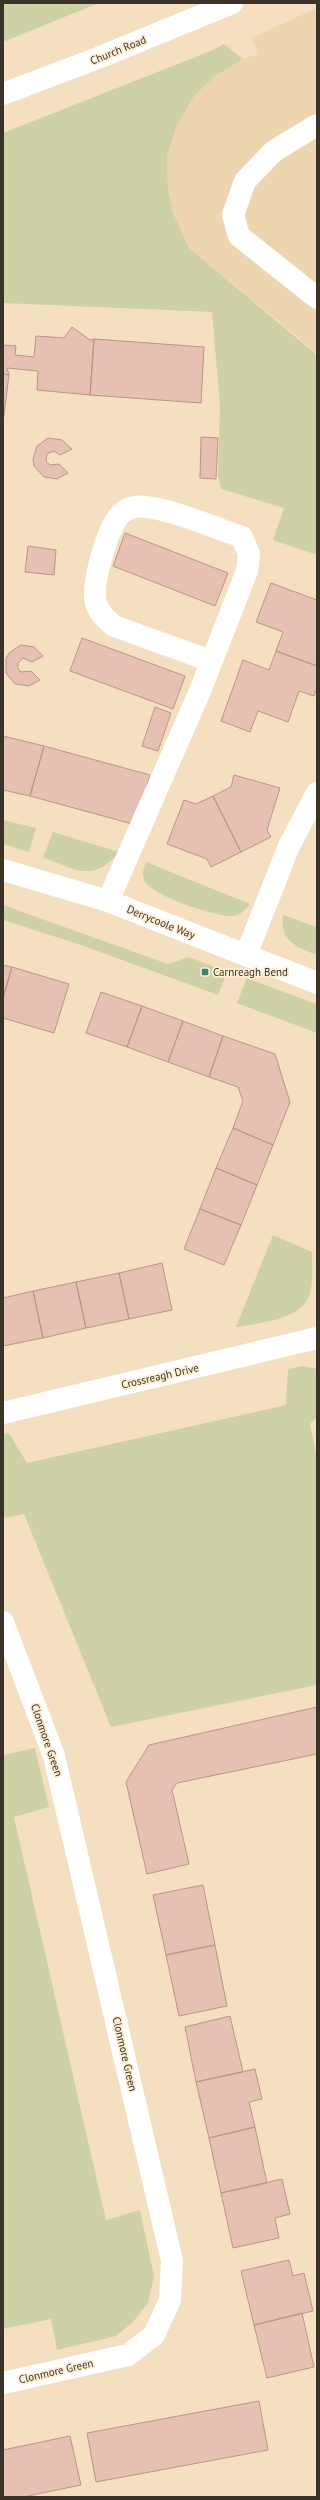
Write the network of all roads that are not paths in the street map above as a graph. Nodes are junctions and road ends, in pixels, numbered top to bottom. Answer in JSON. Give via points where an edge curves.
{"nodes":[{"id":1,"x":232,"y":3,"type":"edge"},
{"id":2,"x":3,"y":94,"type":"edge"},
{"id":3,"x":317,"y":125,"type":"edge"},
{"id":4,"x":317,"y":298,"type":"edge"},
{"id":5,"x":211,"y":661,"type":"junction"},
{"id":6,"x":317,"y":793,"type":"edge"},
{"id":7,"x":3,"y":870,"type":"edge"},
{"id":8,"x":108,"y":901,"type":"junction"},
{"id":9,"x":246,"y":955,"type":"junction"},
{"id":10,"x":317,"y":982,"type":"edge"},
{"id":11,"x":317,"y":1338,"type":"edge"},
{"id":12,"x":3,"y":1414,"type":"edge"},
{"id":13,"x":3,"y":1622,"type":"edge"},
{"id":14,"x":3,"y":2383,"type":"edge"}],
"edges":[{"from":1,"to":2,"type":"street","name":"Church Road"},
{"from":3,"to":4,"type":"street","via":[[274,151],[245,181],[233,215],[239,236]]},
{"from":5,"to":5,"type":"street","via":[[247,571],[249,554],[242,537],[151,507],[133,507],[120,514],[111,527],[95,584],[95,602],[101,615],[114,626]]},
{"from":5,"to":8,"type":"street"},
{"from":6,"to":9,"type":"street","via":[[289,846]]},
{"from":7,"to":8,"type":"street","name":"Derrycoole Way"},
{"from":8,"to":9,"type":"street","name":"Derrycoole Way"},
{"from":9,"to":10,"type":"street","name":"Derrycoole Way"},
{"from":11,"to":12,"type":"street","name":"Crossreagh Drive"},
{"from":13,"to":14,"type":"street","name":"Clonmore Green","via":[[54,1756],[172,2261],[170,2300],[154,2336],[128,2355]]}]}
